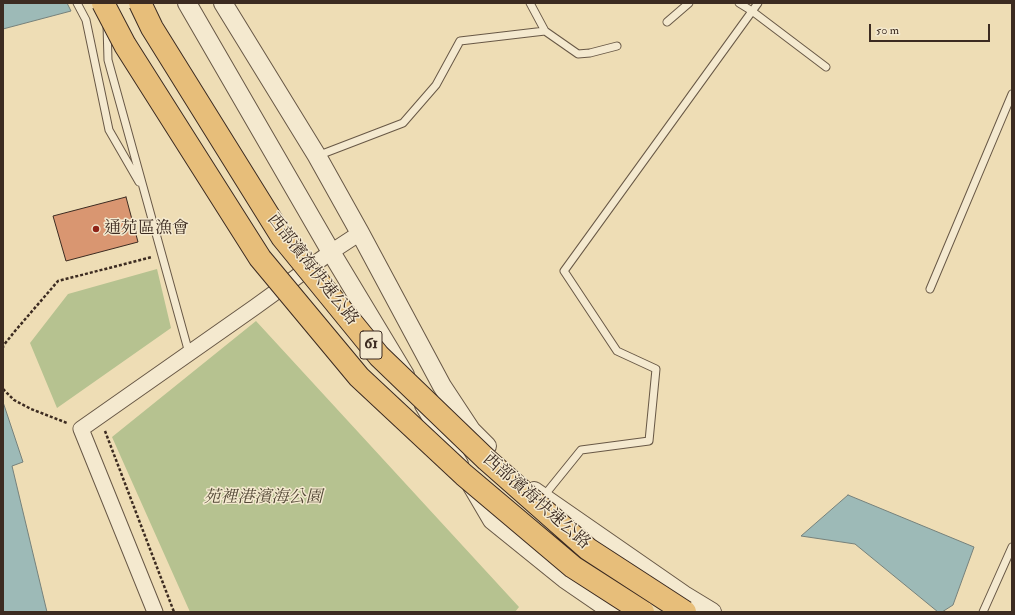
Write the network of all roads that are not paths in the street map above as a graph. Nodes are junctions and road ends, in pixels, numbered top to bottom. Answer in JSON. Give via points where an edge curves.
{"nodes":[{"id":1,"x":77,"y":3,"type":"edge"},
{"id":2,"x":104,"y":3,"type":"edge"},
{"id":3,"x":140,"y":3,"type":"edge"},
{"id":4,"x":187,"y":3,"type":"edge"},
{"id":5,"x":223,"y":3,"type":"edge"},
{"id":6,"x":530,"y":3,"type":"edge"},
{"id":7,"x":689,"y":3,"type":"edge"},
{"id":8,"x":739,"y":3,"type":"edge"},
{"id":9,"x":758,"y":3,"type":"edge"},
{"id":10,"x":752,"y":11,"type":"junction"},
{"id":11,"x":667,"y":22,"type":"dead end"},
{"id":12,"x":545,"y":31,"type":"junction"},
{"id":13,"x":617,"y":46,"type":"dead end"},
{"id":14,"x":826,"y":67,"type":"dead end"},
{"id":15,"x":1012,"y":94,"type":"edge"},
{"id":16,"x":317,"y":156,"type":"junction"},
{"id":17,"x":144,"y":192,"type":"junction"},
{"id":18,"x":360,"y":233,"type":"junction"},
{"id":19,"x":331,"y":252,"type":"junction"},
{"id":20,"x":930,"y":289,"type":"dead end"},
{"id":21,"x":189,"y":353,"type":"junction"},
{"id":22,"x":539,"y":503,"type":"junction"},
{"id":23,"x":528,"y":522,"type":"dead end"},
{"id":24,"x":517,"y":540,"type":"junction"},
{"id":25,"x":1012,"y":547,"type":"edge"},
{"id":26,"x":155,"y":612,"type":"edge"},
{"id":27,"x":613,"y":612,"type":"edge"},
{"id":28,"x":644,"y":612,"type":"edge"},
{"id":29,"x":685,"y":612,"type":"edge"},
{"id":30,"x":712,"y":612,"type":"edge"},
{"id":31,"x":983,"y":612,"type":"edge"}],
"edges":[{"from":1,"to":17,"type":"lane","via":[[86,20],[109,130]]},
{"from":2,"to":17,"type":"lane","via":[[108,60]]},
{"from":2,"to":28,"type":"highway","name":"西部濱海快速公路","number":"61","bridge":true,"via":[[125,45],[260,258],[359,377],[464,475],[573,567]]},
{"from":3,"to":29,"type":"highway","name":"西部濱海快速公路","number":"61","bridge":true,"via":[[152,28],[282,237],[379,356],[487,460],[588,548]]},
{"from":4,"to":19,"type":"street"},
{"from":5,"to":16,"type":"street"},
{"from":6,"to":12,"type":"lane"},
{"from":7,"to":11,"type":"lane"},
{"from":8,"to":10,"type":"lane"},
{"from":9,"to":10,"type":"lane"},
{"from":10,"to":14,"type":"lane"},
{"from":10,"to":22,"type":"lane","via":[[564,271],[617,351],[656,369],[649,441],[581,450]]},
{"from":12,"to":13,"type":"lane","via":[[578,54]]},
{"from":12,"to":16,"type":"lane","via":[[460,40],[436,85],[403,123]]},
{"from":15,"to":20,"type":"lane"},
{"from":16,"to":18,"type":"street"},
{"from":17,"to":21,"type":"lane"},
{"from":18,"to":19,"type":"street"},
{"from":18,"to":22,"type":"street","via":[[442,386],[471,430]]},
{"from":19,"to":21,"type":"street"},
{"from":19,"to":24,"type":"street","via":[[492,520]]},
{"from":21,"to":26,"type":"street","via":[[81,429]]},
{"from":22,"to":30,"type":"street"},
{"from":23,"to":24,"type":"lane"},
{"from":24,"to":27,"type":"street","via":[[565,579]]},
{"from":25,"to":31,"type":"lane"}]}
